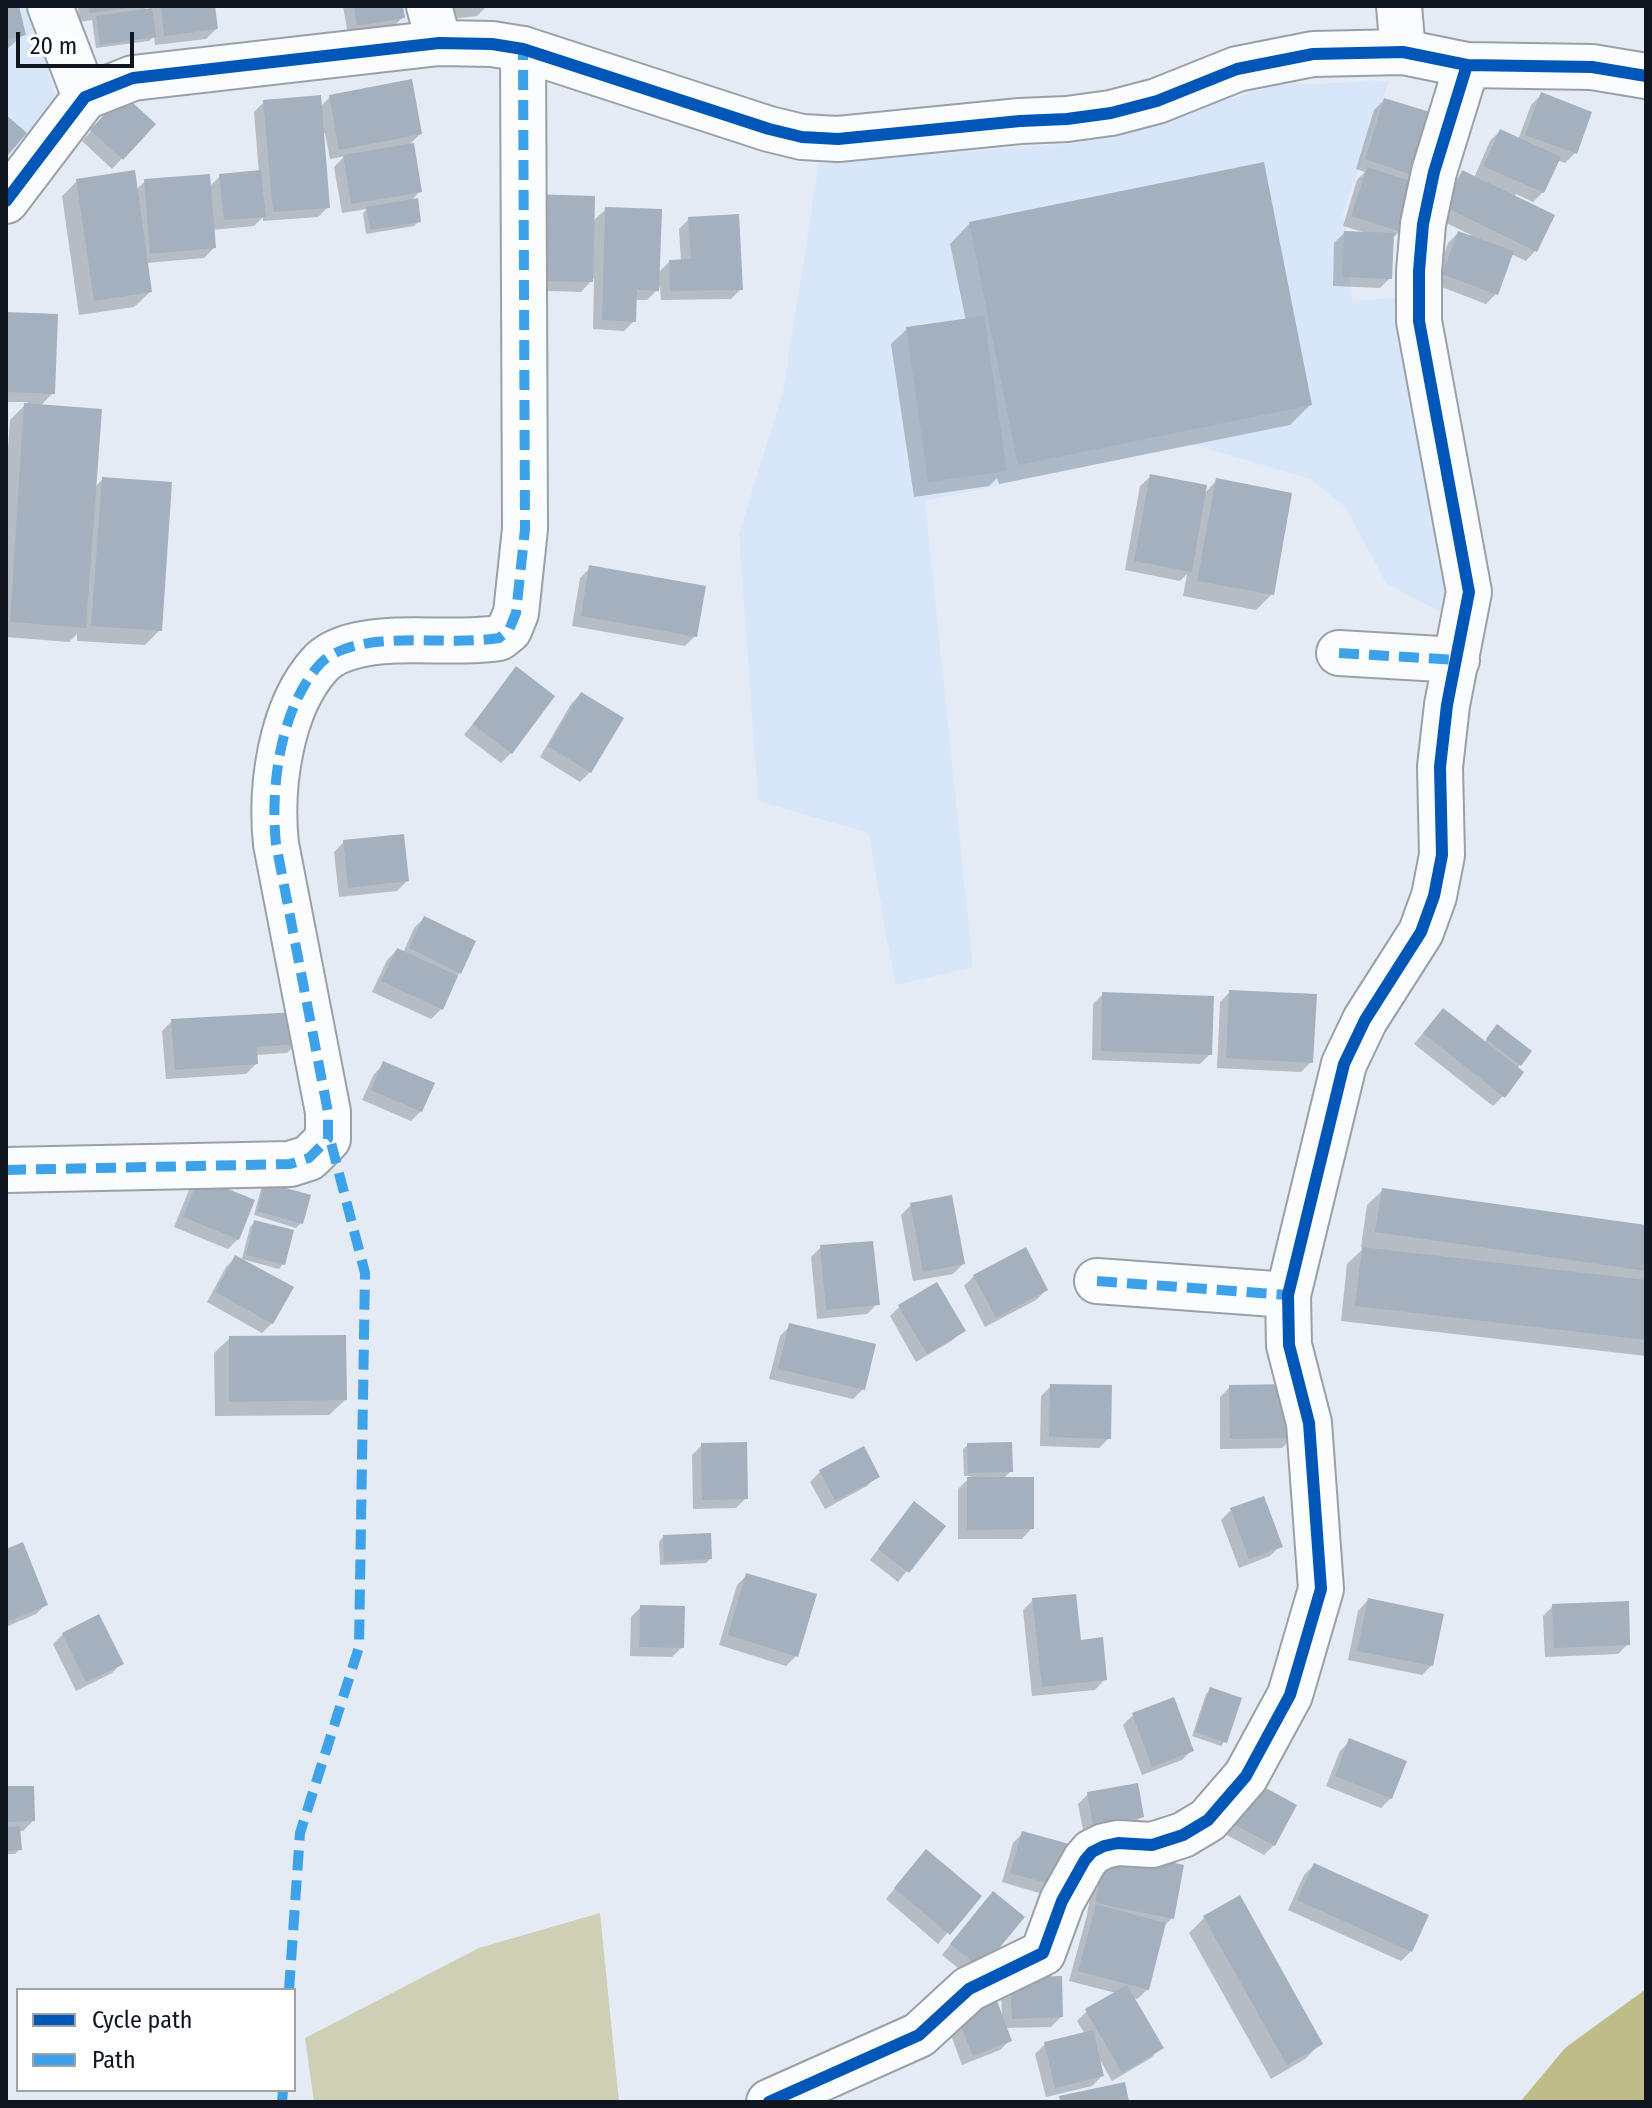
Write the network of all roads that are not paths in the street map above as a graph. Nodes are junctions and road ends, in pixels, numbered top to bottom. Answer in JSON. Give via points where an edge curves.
{"nodes":[{"id":1,"x":50,"y":6,"type":"edge"},
{"id":2,"x":1399,"y":6,"type":"edge"},
{"id":3,"x":434,"y":25,"type":"edge"},
{"id":4,"x":523,"y":49,"type":"junction"},
{"id":5,"x":1403,"y":52,"type":"junction"},
{"id":6,"x":1467,"y":65,"type":"junction"},
{"id":7,"x":1646,"y":76,"type":"edge"},
{"id":8,"x":85,"y":97,"type":"junction"},
{"id":9,"x":6,"y":201,"type":"edge"},
{"id":10,"x":1339,"y":653,"type":"dead end"},
{"id":11,"x":1457,"y":660,"type":"junction"},
{"id":12,"x":6,"y":1170,"type":"edge"},
{"id":13,"x":1097,"y":1281,"type":"dead end"},
{"id":14,"x":1288,"y":1295,"type":"junction"},
{"id":15,"x":769,"y":2102,"type":"edge"}],
"edges":[{"from":1,"to":8,"type":"street"},
{"from":2,"to":5,"type":"street"},
{"from":3,"to":4,"type":"street"},
{"from":3,"to":8,"type":"street","via":[[133,78]]},
{"from":4,"to":5,"type":"street","via":[[769,129],[838,139],[1111,113],[1237,69],[1313,54]]},
{"from":4,"to":12,"type":"street","via":[[525,529],[513,623],[499,638],[398,640],[333,654],[320,664],[293,706],[276,774],[276,844],[328,1112],[328,1139],[309,1158],[290,1164]]},
{"from":5,"to":6,"type":"street"},
{"from":6,"to":7,"type":"street","via":[[1592,67]]},
{"from":6,"to":11,"type":"street","via":[[1434,172],[1419,271],[1419,321],[1469,592]]},
{"from":8,"to":9,"type":"street"},
{"from":10,"to":11,"type":"street"},
{"from":11,"to":14,"type":"street","via":[[1440,767],[1442,855],[1434,896],[1421,932],[1365,1020],[1344,1064]]},
{"from":13,"to":14,"type":"street"},
{"from":14,"to":15,"type":"street","via":[[1289,1345],[1309,1423],[1321,1589],[1290,1695],[1246,1776],[1208,1820],[1183,1835],[1152,1845],[1118,1843],[1092,1852],[1062,1901],[1043,1953],[969,1989],[919,2035]]}]}
